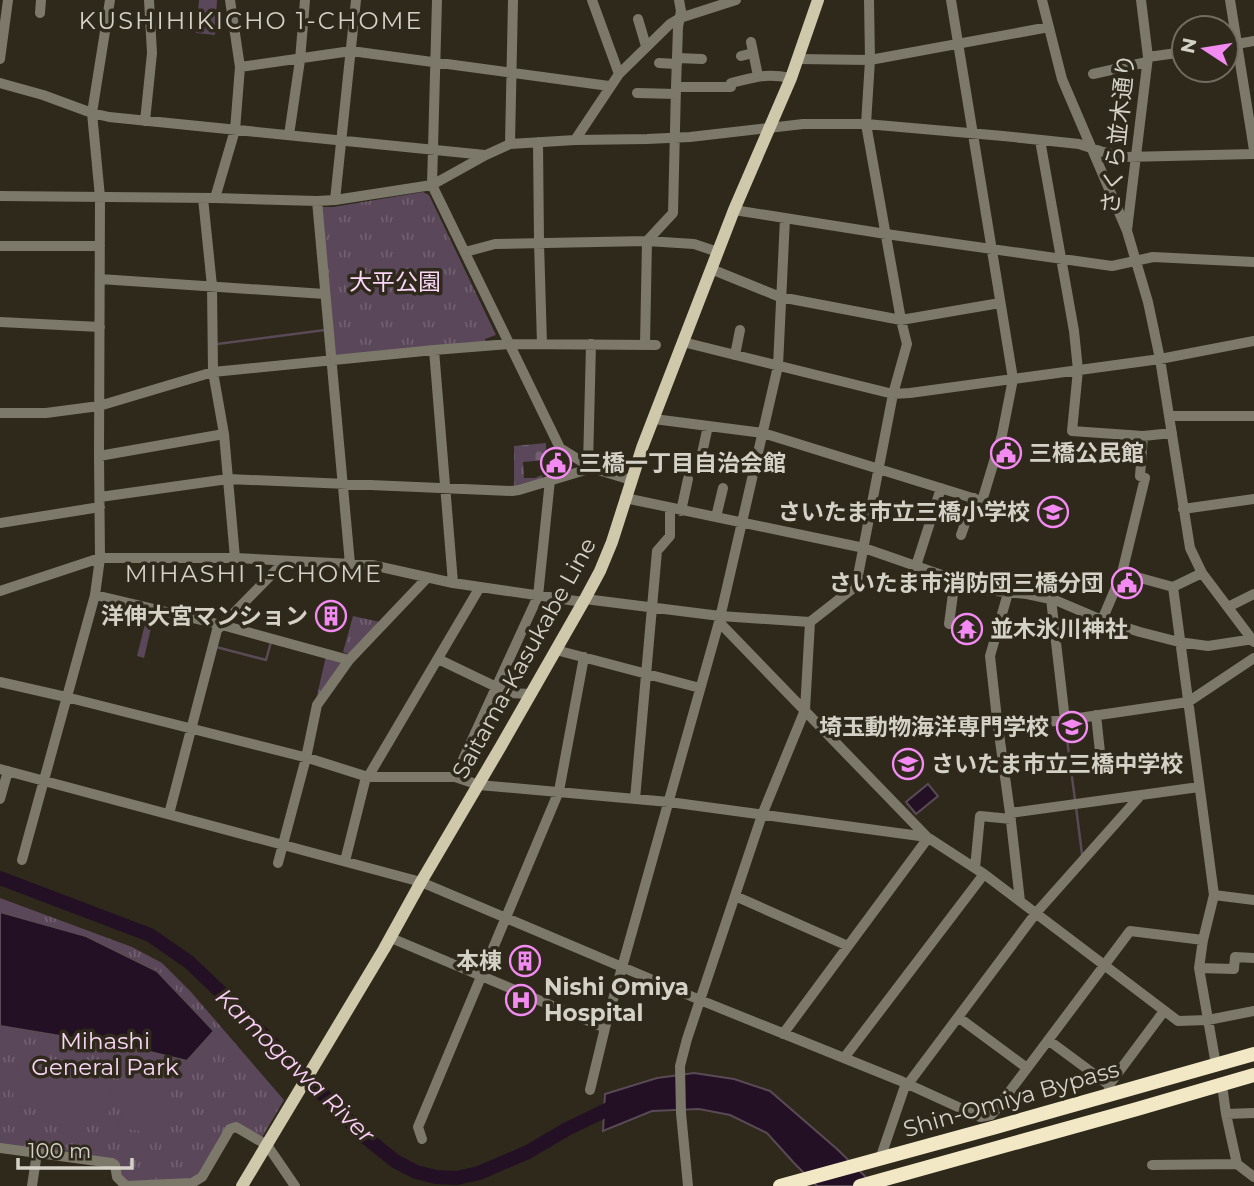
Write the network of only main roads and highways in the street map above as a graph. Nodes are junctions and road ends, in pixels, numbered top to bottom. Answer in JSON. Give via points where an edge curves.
{"nodes":[{"id":1,"x":818,"y":0,"type":"edge"},
{"id":2,"x":1254,"y":1054,"type":"edge"},
{"id":3,"x":1254,"y":1075,"type":"edge"},
{"id":4,"x":242,"y":1186,"type":"edge"},
{"id":5,"x":779,"y":1186,"type":"edge"},
{"id":6,"x":860,"y":1186,"type":"edge"}],
"edges":[{"from":1,"to":4,"type":"main road","name":"Saitama-Kasukabe Line","via":[[791,78],[683,342],[612,542],[584,601]]},
{"from":2,"to":5,"type":"highway","name":"Shin-Omiya Bypass","via":[[1109,1090]]},
{"from":3,"to":6,"type":"highway","name":"Shin-Omiya Bypass"}]}
